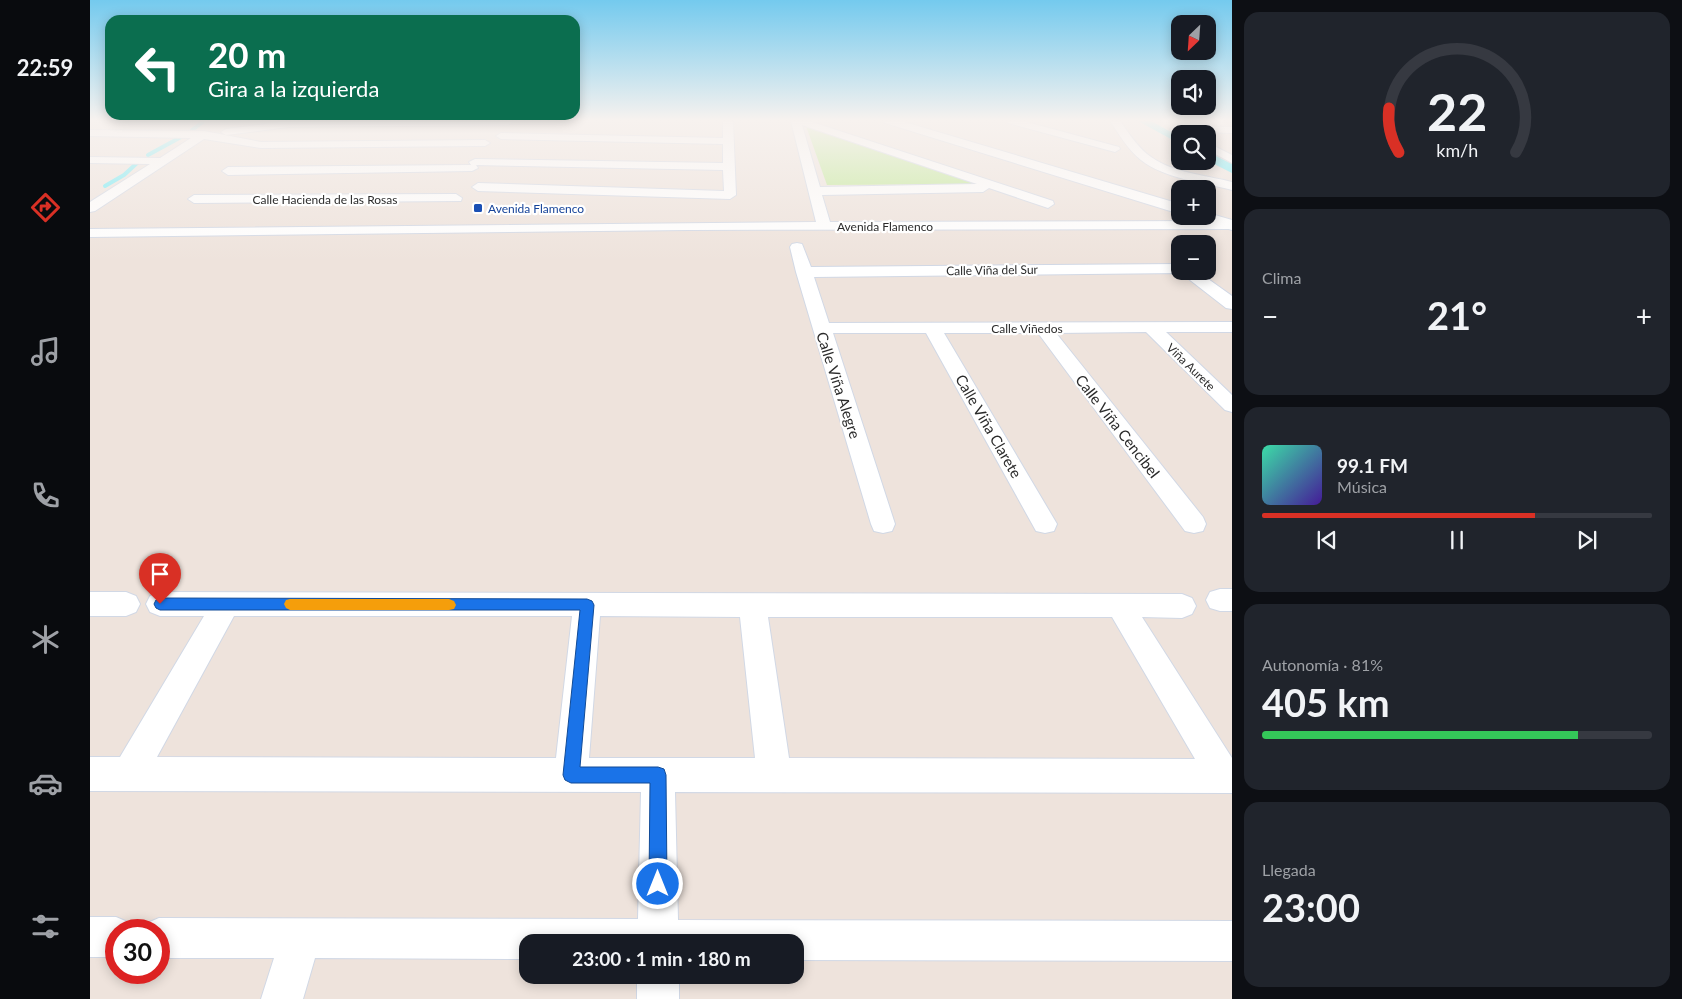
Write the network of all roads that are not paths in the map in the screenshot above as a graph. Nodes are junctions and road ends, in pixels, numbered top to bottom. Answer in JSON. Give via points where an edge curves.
{"nodes":[{"id":1,"x":730,"y":167,"type":"edge"},
{"id":2,"x":153,"y":168,"type":"edge"},
{"id":3,"x":232,"y":168,"type":"edge"},
{"id":4,"x":401,"y":168,"type":"edge"},
{"id":5,"x":473,"y":168,"type":"edge"},
{"id":6,"x":487,"y":168,"type":"edge"},
{"id":7,"x":809,"y":168,"type":"edge"},
{"id":8,"x":939,"y":168,"type":"edge"},
{"id":9,"x":1044,"y":168,"type":"edge"},
{"id":10,"x":1077,"y":168,"type":"edge"},
{"id":11,"x":1167,"y":168,"type":"edge"},
{"id":12,"x":1232,"y":186,"type":"edge"},
{"id":13,"x":478,"y":187,"type":"junction"},
{"id":14,"x":1000,"y":188,"type":"junction"},
{"id":15,"x":460,"y":191,"type":"junction"},
{"id":16,"x":602,"y":191,"type":"junction"},
{"id":17,"x":814,"y":191,"type":"junction"},
{"id":18,"x":90,"y":192,"type":"edge"},
{"id":19,"x":115,"y":192,"type":"junction"},
{"id":20,"x":1171,"y":195,"type":"edge"},
{"id":21,"x":332,"y":199,"type":"junction"},
{"id":22,"x":471,"y":200,"type":"dead end"},
{"id":23,"x":500,"y":201,"type":"dead end"},
{"id":24,"x":1048,"y":204,"type":"dead end"},
{"id":25,"x":196,"y":205,"type":"dead end"},
{"id":26,"x":1171,"y":206,"type":"edge"},
{"id":27,"x":90,"y":208,"type":"edge"},
{"id":28,"x":1216,"y":212,"type":"edge"},
{"id":29,"x":464,"y":215,"type":"dead end"},
{"id":30,"x":317,"y":216,"type":"dead end"},
{"id":31,"x":1216,"y":220,"type":"edge"},
{"id":32,"x":1232,"y":225,"type":"edge"},
{"id":33,"x":824,"y":226,"type":"junction"},
{"id":34,"x":1019,"y":226,"type":"junction"},
{"id":35,"x":440,"y":230,"type":"junction"},
{"id":36,"x":458,"y":230,"type":"junction"},
{"id":37,"x":90,"y":233,"type":"edge"},
{"id":38,"x":742,"y":236,"type":"dead end"},
{"id":39,"x":1030,"y":236,"type":"junction"},
{"id":40,"x":797,"y":247,"type":"dead end"},
{"id":41,"x":1171,"y":269,"type":"edge"},
{"id":42,"x":804,"y":272,"type":"junction"},
{"id":43,"x":1199,"y":280,"type":"edge"},
{"id":44,"x":1232,"y":304,"type":"edge"},
{"id":45,"x":1232,"y":327,"type":"edge"},
{"id":46,"x":821,"y":328,"type":"junction"},
{"id":47,"x":932,"y":328,"type":"junction"},
{"id":48,"x":1043,"y":328,"type":"junction"},
{"id":49,"x":1150,"y":328,"type":"junction"},
{"id":50,"x":1232,"y":406,"type":"edge"},
{"id":51,"x":883,"y":524,"type":"dead end"},
{"id":52,"x":1045,"y":524,"type":"dead end"},
{"id":53,"x":1194,"y":524,"type":"dead end"},
{"id":54,"x":90,"y":604,"type":"edge"},
{"id":55,"x":126,"y":604,"type":"dead end"},
{"id":56,"x":160,"y":604,"type":"dead end"},
{"id":57,"x":226,"y":604,"type":"junction"},
{"id":58,"x":587,"y":605,"type":"junction"},
{"id":59,"x":753,"y":606,"type":"junction"},
{"id":60,"x":1120,"y":606,"type":"junction"},
{"id":61,"x":1182,"y":606,"type":"dead end"},
{"id":62,"x":90,"y":774,"type":"edge"},
{"id":63,"x":129,"y":774,"type":"junction"},
{"id":64,"x":571,"y":775,"type":"junction"},
{"id":65,"x":658,"y":775,"type":"junction"},
{"id":66,"x":774,"y":775,"type":"junction"},
{"id":67,"x":1228,"y":776,"type":"edge"},
{"id":68,"x":658,"y":934,"type":"edge"},
{"id":69,"x":90,"y":937,"type":"edge"},
{"id":70,"x":105,"y":938,"type":"edge"},
{"id":71,"x":170,"y":938,"type":"edge"},
{"id":72,"x":302,"y":938,"type":"junction"},
{"id":73,"x":1232,"y":941,"type":"edge"},
{"id":74,"x":519,"y":947,"type":"edge"},
{"id":75,"x":804,"y":949,"type":"edge"},
{"id":76,"x":658,"y":984,"type":"edge"},
{"id":77,"x":282,"y":999,"type":"edge"},
{"id":78,"x":658,"y":999,"type":"edge"}],
"edges":[{"from":1,"to":16,"type":"street","via":[[730,195]]},
{"from":2,"to":19,"type":"street"},
{"from":3,"to":4,"type":"street","via":[[224,174]]},
{"from":5,"to":15,"type":"street"},
{"from":6,"to":13,"type":"street"},
{"from":7,"to":17,"type":"street"},
{"from":8,"to":14,"type":"street"},
{"from":9,"to":26,"type":"street"},
{"from":10,"to":20,"type":"street"},
{"from":11,"to":12,"type":"street"},
{"from":13,"to":16,"type":"street"},
{"from":13,"to":22,"type":"street"},
{"from":14,"to":17,"type":"street"},
{"from":14,"to":24,"type":"street"},
{"from":15,"to":21,"type":"street","name":"Calle Hacienda de las Rosas"},
{"from":15,"to":35,"type":"street"},
{"from":16,"to":23,"type":"street","via":[[598,202]]},
{"from":17,"to":33,"type":"street"},
{"from":18,"to":19,"type":"street"},
{"from":19,"to":27,"type":"street"},
{"from":21,"to":25,"type":"street","name":"Calle Hacienda de las Rosas","via":[[209,194]]},
{"from":21,"to":30,"type":"street"},
{"from":28,"to":32,"type":"street"},
{"from":29,"to":36,"type":"street"},
{"from":31,"to":32,"type":"street"},
{"from":32,"to":34,"type":"street","name":"Avenida Flamenco"},
{"from":32,"to":39,"type":"street","name":"Avenida Flamenco"},
{"from":33,"to":34,"type":"street","name":"Avenida Flamenco"},
{"from":33,"to":36,"type":"street","name":"Avenida Flamenco"},
{"from":34,"to":39,"type":"street"},
{"from":35,"to":36,"type":"street","name":"Avenida Flamenco"},
{"from":35,"to":37,"type":"street","name":"Avenida Flamenco"},
{"from":38,"to":39,"type":"street","name":"Avenida Flamenco"},
{"from":40,"to":42,"type":"street","name":"Calle Viña Alegre"},
{"from":41,"to":42,"type":"street","name":"Calle Viña del Sur"},
{"from":42,"to":46,"type":"street","name":"Calle Viña Alegre"},
{"from":43,"to":44,"type":"street"},
{"from":45,"to":49,"type":"street","name":"Calle Viñedos"},
{"from":46,"to":47,"type":"street","name":"Calle Viñedos"},
{"from":46,"to":51,"type":"street","name":"Calle Viña Alegre"},
{"from":47,"to":48,"type":"street","name":"Calle Viñedos"},
{"from":47,"to":52,"type":"street","name":"Calle Viña Clarete"},
{"from":48,"to":49,"type":"street","name":"Calle Viñedos"},
{"from":48,"to":53,"type":"street","name":"Calle Viña Cencibel"},
{"from":49,"to":50,"type":"street","name":"Viña Aurete"},
{"from":54,"to":55,"type":"street"},
{"from":56,"to":57,"type":"street"},
{"from":57,"to":58,"type":"street"},
{"from":57,"to":63,"type":"street"},
{"from":58,"to":59,"type":"street"},
{"from":58,"to":64,"type":"street"},
{"from":59,"to":60,"type":"street"},
{"from":59,"to":66,"type":"street"},
{"from":60,"to":61,"type":"street"},
{"from":60,"to":67,"type":"street"},
{"from":62,"to":63,"type":"street"},
{"from":63,"to":64,"type":"street"},
{"from":64,"to":65,"type":"street"},
{"from":65,"to":66,"type":"street"},
{"from":65,"to":68,"type":"street"},
{"from":66,"to":67,"type":"street"},
{"from":69,"to":70,"type":"street"},
{"from":71,"to":72,"type":"street"},
{"from":72,"to":74,"type":"street"},
{"from":72,"to":77,"type":"street"},
{"from":73,"to":75,"type":"street"},
{"from":76,"to":78,"type":"street"}]}
